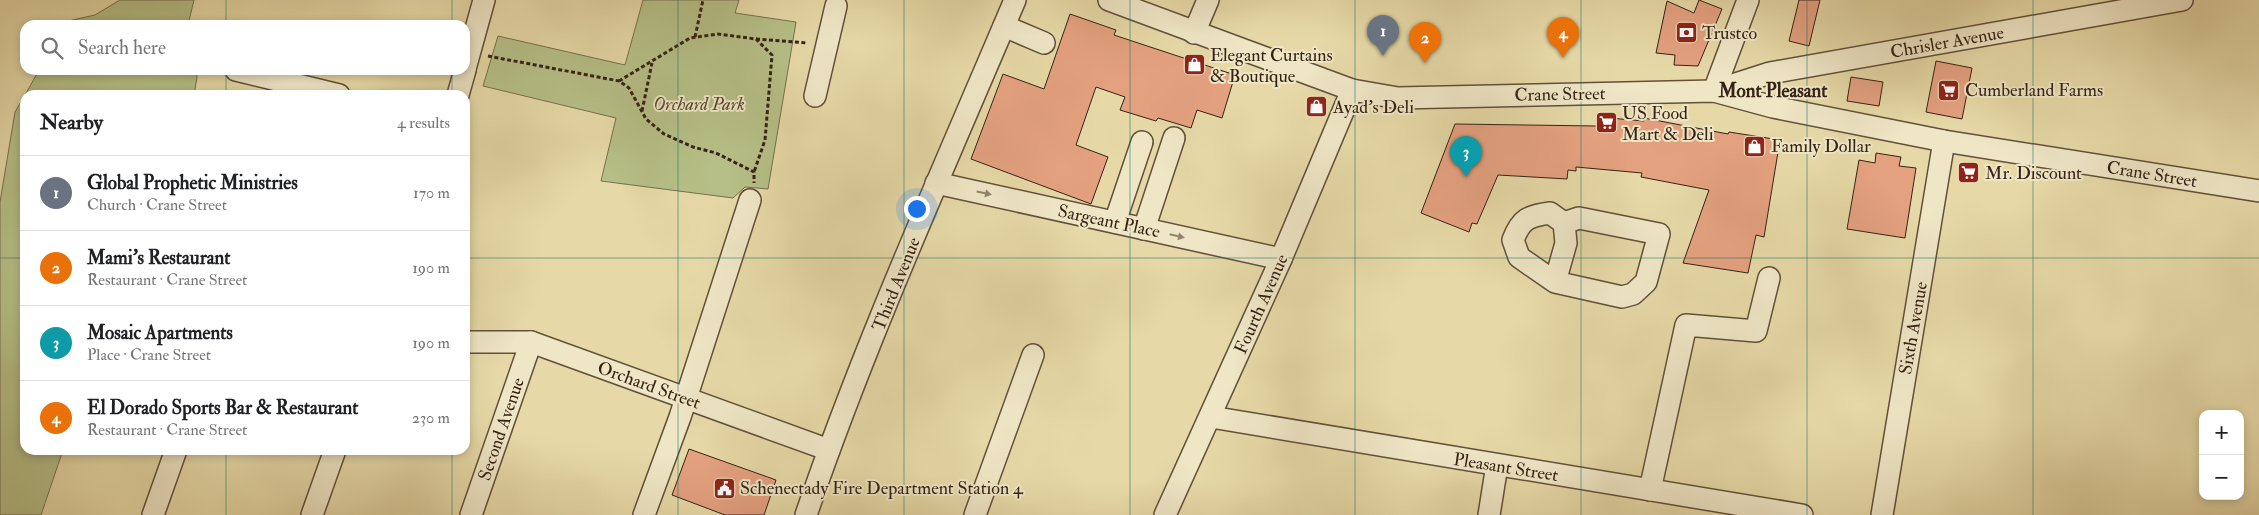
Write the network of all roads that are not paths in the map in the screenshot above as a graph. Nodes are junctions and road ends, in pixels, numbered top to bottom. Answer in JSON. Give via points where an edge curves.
{"nodes":[{"id":1,"x":484,"y":0,"type":"edge"},
{"id":2,"x":1015,"y":0,"type":"edge"},
{"id":3,"x":1108,"y":0,"type":"edge"},
{"id":4,"x":1208,"y":0,"type":"edge"},
{"id":5,"x":1748,"y":0,"type":"edge"},
{"id":6,"x":2182,"y":0,"type":"edge"},
{"id":7,"x":831,"y":2,"type":"edge"},
{"id":8,"x":1004,"y":26,"type":"junction"},
{"id":9,"x":1194,"y":33,"type":"junction"},
{"id":10,"x":1044,"y":42,"type":"dead end"},
{"id":11,"x":470,"y":53,"type":"edge"},
{"id":12,"x":256,"y":75,"type":"edge"},
{"id":13,"x":464,"y":75,"type":"edge"},
{"id":14,"x":318,"y":90,"type":"edge"},
{"id":15,"x":459,"y":90,"type":"edge"},
{"id":16,"x":1352,"y":90,"type":"junction"},
{"id":17,"x":1714,"y":91,"type":"junction"},
{"id":18,"x":815,"y":96,"type":"dead end"},
{"id":19,"x":1174,"y":138,"type":"dead end"},
{"id":20,"x":1944,"y":141,"type":"junction"},
{"id":21,"x":1142,"y":142,"type":"dead end"},
{"id":22,"x":936,"y":183,"type":"junction"},
{"id":23,"x":2259,"y":191,"type":"edge"},
{"id":24,"x":750,"y":200,"type":"road end"},
{"id":25,"x":1115,"y":222,"type":"junction"},
{"id":26,"x":1564,"y":223,"type":"junction"},
{"id":27,"x":1144,"y":229,"type":"junction"},
{"id":28,"x":1281,"y":259,"type":"junction"},
{"id":29,"x":1769,"y":278,"type":"dead end"},
{"id":30,"x":1555,"y":282,"type":"junction"},
{"id":31,"x":470,"y":342,"type":"edge"},
{"id":32,"x":532,"y":342,"type":"junction"},
{"id":33,"x":1033,"y":355,"type":"dead end"},
{"id":34,"x":685,"y":399,"type":"junction"},
{"id":35,"x":1211,"y":417,"type":"junction"},
{"id":36,"x":829,"y":450,"type":"junction"},
{"id":37,"x":174,"y":455,"type":"edge"},
{"id":38,"x":333,"y":455,"type":"edge"},
{"id":39,"x":1497,"y":466,"type":"junction"},
{"id":40,"x":1650,"y":490,"type":"junction"},
{"id":41,"x":153,"y":515,"type":"edge"},
{"id":42,"x":312,"y":515,"type":"edge"},
{"id":43,"x":470,"y":515,"type":"edge"},
{"id":44,"x":644,"y":515,"type":"edge"},
{"id":45,"x":806,"y":515,"type":"edge"},
{"id":46,"x":975,"y":515,"type":"edge"},
{"id":47,"x":1165,"y":515,"type":"edge"},
{"id":48,"x":1489,"y":515,"type":"edge"},
{"id":49,"x":1802,"y":515,"type":"edge"},
{"id":50,"x":1882,"y":515,"type":"edge"}],
"edges":[{"from":1,"to":11,"type":"street"},
{"from":2,"to":8,"type":"street","name":"Third Avenue"},
{"from":3,"to":9,"type":"street","name":"Crane Street"},
{"from":4,"to":9,"type":"street"},
{"from":5,"to":17,"type":"street"},
{"from":6,"to":17,"type":"street","name":"Chrisler Avenue","via":[[1770,73]]},
{"from":7,"to":18,"type":"street","via":[[827,45]]},
{"from":8,"to":10,"type":"street"},
{"from":8,"to":22,"type":"street","name":"Third Avenue"},
{"from":9,"to":16,"type":"street","name":"Crane Street"},
{"from":12,"to":14,"type":"street"},
{"from":13,"to":15,"type":"street"},
{"from":16,"to":17,"type":"street","name":"Crane Street","via":[[1398,98]]},
{"from":16,"to":28,"type":"street","name":"Fourth Avenue"},
{"from":17,"to":20,"type":"street","name":"Crane Street","via":[[1772,107]]},
{"from":19,"to":27,"type":"street"},
{"from":20,"to":23,"type":"street","name":"Crane Street"},
{"from":20,"to":50,"type":"street","name":"Sixth Avenue"},
{"from":21,"to":25,"type":"street"},
{"from":22,"to":25,"type":"street","name":"Sargeant Place","one_way":true},
{"from":22,"to":36,"type":"street","name":"Third Avenue"},
{"from":24,"to":34,"type":"street"},
{"from":25,"to":27,"type":"street","name":"Sargeant Place"},
{"from":26,"to":30,"type":"street","via":[[1566,243]]},
{"from":26,"to":30,"type":"street","via":[[1550,213],[1533,215],[1519,225],[1513,240],[1519,257]]},
{"from":26,"to":30,"type":"street","via":[[1579,218],[1659,234],[1646,282],[1633,294],[1622,297]]},
{"from":27,"to":28,"type":"street","name":"Sargeant Place","one_way":true},
{"from":28,"to":35,"type":"street","name":"Fourth Avenue"},
{"from":29,"to":40,"type":"street","via":[[1756,332],[1686,325]]},
{"from":31,"to":32,"type":"street","name":"Orchard Street"},
{"from":32,"to":34,"type":"street","name":"Orchard Street"},
{"from":32,"to":43,"type":"street","name":"Second Avenue"},
{"from":33,"to":46,"type":"street"},
{"from":34,"to":36,"type":"street","name":"Orchard Street"},
{"from":34,"to":44,"type":"street"},
{"from":35,"to":39,"type":"street","name":"Pleasant Street"},
{"from":35,"to":47,"type":"street","name":"Fourth Avenue"},
{"from":36,"to":45,"type":"street","name":"Third Avenue"},
{"from":37,"to":41,"type":"street"},
{"from":38,"to":42,"type":"street"},
{"from":39,"to":40,"type":"street","name":"Pleasant Street"},
{"from":39,"to":48,"type":"street"},
{"from":40,"to":49,"type":"street","name":"Pleasant Street"}]}
